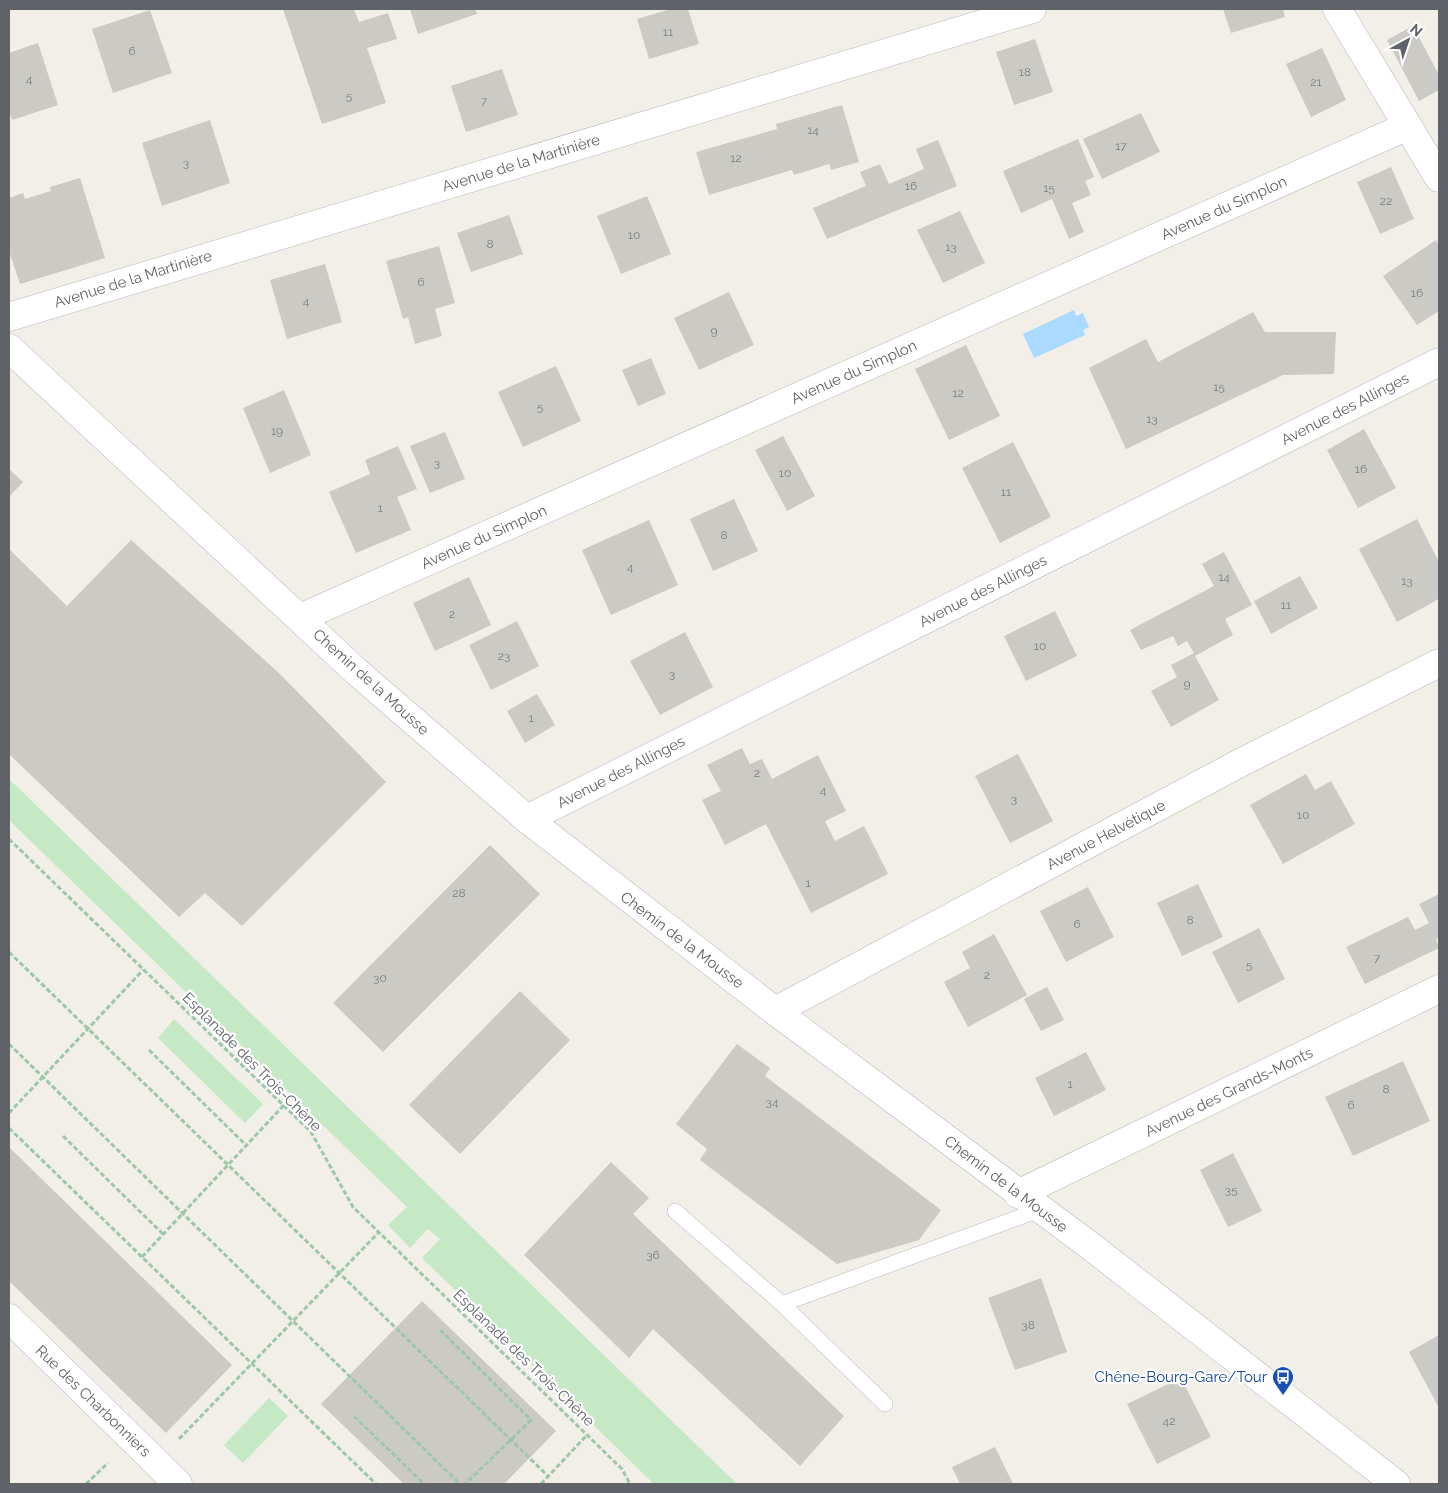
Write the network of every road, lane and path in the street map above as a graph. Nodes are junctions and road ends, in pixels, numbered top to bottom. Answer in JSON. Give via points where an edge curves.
{"nodes":[{"id":1,"x":1032,"y":9,"type":"edge"},
{"id":2,"x":1337,"y":9,"type":"edge"},
{"id":3,"x":1408,"y":126,"type":"junction"},
{"id":4,"x":1439,"y":178,"type":"edge"},
{"id":5,"x":9,"y":317,"type":"edge"},
{"id":6,"x":9,"y":348,"type":"edge"},
{"id":7,"x":1439,"y":362,"type":"edge"},
{"id":8,"x":300,"y":618,"type":"junction"},
{"id":9,"x":1439,"y":664,"type":"edge"},
{"id":10,"x":527,"y":819,"type":"junction"},
{"id":11,"x":9,"y":839,"type":"edge"},
{"id":12,"x":9,"y":952,"type":"edge"},
{"id":13,"x":143,"y":970,"type":"junction"},
{"id":14,"x":1439,"y":989,"type":"edge"},
{"id":15,"x":775,"y":1011,"type":"junction"},
{"id":16,"x":88,"y":1028,"type":"junction"},
{"id":17,"x":9,"y":1044,"type":"edge"},
{"id":18,"x":148,"y":1050,"type":"dead end"},
{"id":19,"x":42,"y":1077,"type":"junction"},
{"id":20,"x":284,"y":1105,"type":"junction"},
{"id":21,"x":9,"y":1113,"type":"edge"},
{"id":22,"x":9,"y":1128,"type":"edge"},
{"id":23,"x":63,"y":1136,"type":"dead end"},
{"id":24,"x":246,"y":1145,"type":"junction"},
{"id":25,"x":229,"y":1164,"type":"junction"},
{"id":26,"x":1028,"y":1202,"type":"junction"},
{"id":27,"x":675,"y":1211,"type":"dead end"},
{"id":28,"x":183,"y":1214,"type":"junction"},
{"id":29,"x":379,"y":1232,"type":"junction"},
{"id":30,"x":164,"y":1235,"type":"junction"},
{"id":31,"x":142,"y":1257,"type":"junction"},
{"id":32,"x":339,"y":1273,"type":"junction"},
{"id":33,"x":782,"y":1304,"type":"junction"},
{"id":34,"x":9,"y":1318,"type":"edge"},
{"id":35,"x":293,"y":1321,"type":"junction"},
{"id":36,"x":440,"y":1330,"type":"dead end"},
{"id":37,"x":251,"y":1364,"type":"junction"},
{"id":38,"x":885,"y":1404,"type":"dead end"},
{"id":39,"x":354,"y":1416,"type":"dead end"},
{"id":40,"x":586,"y":1435,"type":"junction"},
{"id":41,"x":511,"y":1440,"type":"junction"},
{"id":42,"x":156,"y":1463,"type":"junction"},
{"id":43,"x":548,"y":1477,"type":"junction"},
{"id":44,"x":178,"y":1484,"type":"edge"},
{"id":45,"x":376,"y":1484,"type":"edge"},
{"id":46,"x":424,"y":1484,"type":"edge"},
{"id":47,"x":460,"y":1484,"type":"edge"},
{"id":48,"x":465,"y":1484,"type":"edge"},
{"id":49,"x":542,"y":1484,"type":"edge"},
{"id":50,"x":630,"y":1484,"type":"edge"},
{"id":51,"x":1396,"y":1484,"type":"edge"}],
"edges":[{"from":1,"to":5,"type":"street","name":"Avenue de la Martinière"},
{"from":2,"to":3,"type":"street"},
{"from":3,"to":4,"type":"street"},
{"from":3,"to":8,"type":"street","name":"Avenue du Simplon"},
{"from":6,"to":8,"type":"street","name":"Chemin de la Mousse"},
{"from":7,"to":10,"type":"street","name":"Avenue des Allinges"},
{"from":8,"to":10,"type":"street","name":"Chemin de la Mousse","via":[[357,672]]},
{"from":9,"to":15,"type":"street","name":"Avenue Helvétique","via":[[1242,762]]},
{"from":10,"to":15,"type":"street","name":"Chemin de la Mousse"},
{"from":11,"to":13,"type":"path","name":"Esplanade des Trois-Chêne"},
{"from":12,"to":16,"type":"path"},
{"from":13,"to":16,"type":"path"},
{"from":13,"to":20,"type":"path","name":"Esplanade des Trois-Chêne"},
{"from":14,"to":26,"type":"street","name":"Avenue des Grands-Monts"},
{"from":15,"to":26,"type":"street","name":"Chemin de la Mousse"},
{"from":16,"to":19,"type":"path"},
{"from":16,"to":25,"type":"path"},
{"from":17,"to":19,"type":"path"},
{"from":18,"to":24,"type":"path"},
{"from":19,"to":21,"type":"path"},
{"from":19,"to":28,"type":"path"},
{"from":20,"to":24,"type":"path"},
{"from":20,"to":29,"type":"path","name":"Esplanade des Trois-Chêne","via":[[311,1132],[353,1207]]},
{"from":22,"to":31,"type":"path"},
{"from":23,"to":30,"type":"path"},
{"from":24,"to":25,"type":"path"},
{"from":25,"to":28,"type":"path"},
{"from":25,"to":32,"type":"path"},
{"from":26,"to":33,"type":"lane"},
{"from":26,"to":51,"type":"street","name":"Chemin de la Mousse","via":[[1093,1248]]},
{"from":27,"to":33,"type":"lane"},
{"from":28,"to":30,"type":"path"},
{"from":28,"to":35,"type":"path"},
{"from":29,"to":32,"type":"path"},
{"from":29,"to":40,"type":"path","name":"Esplanade des Trois-Chêne"},
{"from":30,"to":31,"type":"path"},
{"from":31,"to":37,"type":"path"},
{"from":32,"to":35,"type":"path"},
{"from":32,"to":41,"type":"path"},
{"from":33,"to":38,"type":"lane"},
{"from":34,"to":42,"type":"street","name":"Rue des Charbonniers"},
{"from":35,"to":37,"type":"path"},
{"from":35,"to":47,"type":"path"},
{"from":36,"to":41,"type":"path","via":[[531,1420]]},
{"from":37,"to":42,"type":"path"},
{"from":37,"to":45,"type":"path"},
{"from":39,"to":46,"type":"path"},
{"from":40,"to":43,"type":"path"},
{"from":40,"to":50,"type":"path","name":"Esplanade des Trois-Chêne","via":[[622,1469]]},
{"from":41,"to":43,"type":"path"},
{"from":41,"to":48,"type":"path"},
{"from":42,"to":44,"type":"street","name":"Rue des Charbonniers"},
{"from":43,"to":49,"type":"path"}]}
